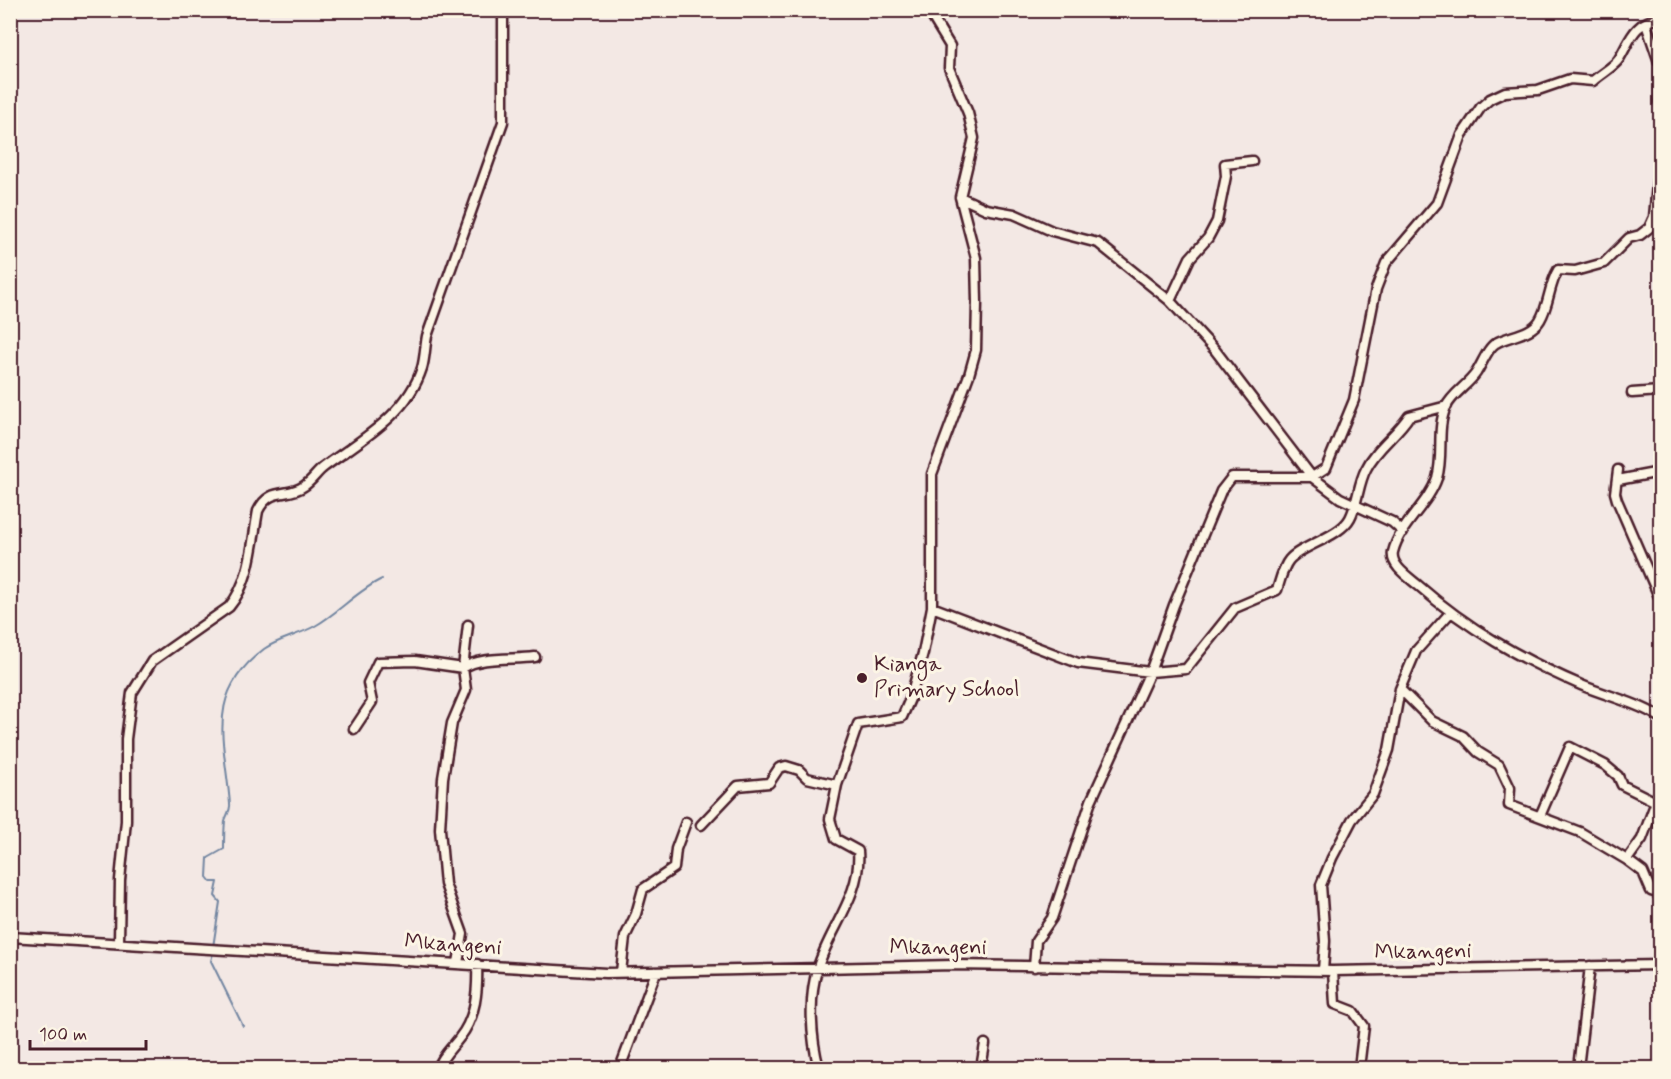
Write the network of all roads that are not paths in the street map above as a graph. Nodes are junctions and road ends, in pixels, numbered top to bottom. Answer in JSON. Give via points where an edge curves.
{"nodes":[{"id":1,"x":928,"y":10,"type":"edge"},
{"id":2,"x":504,"y":12,"type":"edge"},
{"id":3,"x":1660,"y":18,"type":"edge"},
{"id":4,"x":1646,"y":24,"type":"junction"},
{"id":5,"x":1660,"y":103,"type":"edge"},
{"id":6,"x":1660,"y":151,"type":"edge"},
{"id":7,"x":1252,"y":161,"type":"dead end"},
{"id":8,"x":1658,"y":183,"type":"edge"},
{"id":9,"x":960,"y":197,"type":"junction"},
{"id":10,"x":1170,"y":301,"type":"junction"},
{"id":11,"x":1660,"y":391,"type":"edge"},
{"id":12,"x":1632,"y":393,"type":"dead end"},
{"id":13,"x":1447,"y":406,"type":"junction"},
{"id":14,"x":1618,"y":470,"type":"dead end"},
{"id":15,"x":1660,"y":472,"type":"edge"},
{"id":16,"x":1312,"y":477,"type":"junction"},
{"id":17,"x":1618,"y":480,"type":"junction"},
{"id":18,"x":1354,"y":506,"type":"junction"},
{"id":19,"x":1402,"y":532,"type":"junction"},
{"id":20,"x":1660,"y":599,"type":"edge"},
{"id":21,"x":932,"y":608,"type":"junction"},
{"id":22,"x":1450,"y":613,"type":"junction"},
{"id":23,"x":468,"y":625,"type":"dead end"},
{"id":24,"x":535,"y":657,"type":"dead end"},
{"id":25,"x":463,"y":668,"type":"junction"},
{"id":26,"x":1150,"y":672,"type":"junction"},
{"id":27,"x":1400,"y":689,"type":"junction"},
{"id":28,"x":1660,"y":717,"type":"edge"},
{"id":29,"x":354,"y":729,"type":"dead end"},
{"id":30,"x":837,"y":785,"type":"junction"},
{"id":31,"x":1660,"y":791,"type":"edge"},
{"id":32,"x":1656,"y":802,"type":"junction"},
{"id":33,"x":1540,"y":816,"type":"junction"},
{"id":34,"x":686,"y":822,"type":"dead end"},
{"id":35,"x":701,"y":825,"type":"dead end"},
{"id":36,"x":1627,"y":860,"type":"junction"},
{"id":37,"x":1660,"y":894,"type":"edge"},
{"id":38,"x":10,"y":937,"type":"edge"},
{"id":39,"x":119,"y":942,"type":"junction"},
{"id":40,"x":458,"y":963,"type":"junction"},
{"id":41,"x":477,"y":964,"type":"junction"},
{"id":42,"x":1660,"y":965,"type":"edge"},
{"id":43,"x":1590,"y":966,"type":"junction"},
{"id":44,"x":1034,"y":967,"type":"junction"},
{"id":45,"x":818,"y":968,"type":"junction"},
{"id":46,"x":1323,"y":971,"type":"junction"},
{"id":47,"x":1333,"y":971,"type":"junction"},
{"id":48,"x":621,"y":972,"type":"junction"},
{"id":49,"x":656,"y":972,"type":"junction"},
{"id":50,"x":985,"y":1044,"type":"dead end"},
{"id":51,"x":438,"y":1068,"type":"edge"},
{"id":52,"x":620,"y":1068,"type":"edge"},
{"id":53,"x":819,"y":1068,"type":"edge"},
{"id":54,"x":981,"y":1068,"type":"edge"},
{"id":55,"x":1359,"y":1068,"type":"edge"},
{"id":56,"x":1578,"y":1068,"type":"edge"}],
"edges":[{"from":1,"to":9,"type":"street","via":[[950,46],[949,68],[974,138]]},
{"from":2,"to":39,"type":"street","via":[[502,122],[427,336],[423,367],[408,399],[303,488],[277,493],[263,501],[244,587],[236,599],[152,661],[132,693],[126,739]]},
{"from":3,"to":4,"type":"street"},
{"from":4,"to":5,"type":"street","via":[[1660,64]]},
{"from":4,"to":16,"type":"street","via":[[1635,29],[1619,58],[1593,81],[1570,79],[1538,90],[1505,92],[1480,107],[1462,135],[1437,203],[1386,264],[1376,289],[1354,400],[1326,468]]},
{"from":6,"to":8,"type":"street"},
{"from":7,"to":10,"type":"street","via":[[1225,164],[1217,221],[1190,258]]},
{"from":8,"to":13,"type":"street","via":[[1649,228],[1629,238],[1604,263],[1575,271],[1558,270],[1539,321],[1528,330],[1494,343],[1475,375]]},
{"from":9,"to":10,"type":"street","via":[[1052,231],[1098,243]]},
{"from":9,"to":21,"type":"street","via":[[976,258],[976,350],[932,474]]},
{"from":10,"to":16,"type":"street","via":[[1215,350]]},
{"from":11,"to":12,"type":"street"},
{"from":13,"to":18,"type":"street","via":[[1409,416],[1401,430],[1385,441],[1366,468]]},
{"from":13,"to":19,"type":"street","via":[[1441,432],[1442,459],[1433,488]]},
{"from":14,"to":17,"type":"street"},
{"from":15,"to":17,"type":"street"},
{"from":16,"to":18,"type":"street"},
{"from":16,"to":26,"type":"street","via":[[1232,477],[1221,490]]},
{"from":17,"to":20,"type":"street","via":[[1617,500]]},
{"from":18,"to":19,"type":"street","via":[[1392,522]]},
{"from":18,"to":26,"type":"street","via":[[1350,520],[1289,559],[1277,590],[1235,608],[1186,669]]},
{"from":19,"to":22,"type":"street","via":[[1393,553],[1396,566]]},
{"from":21,"to":26,"type":"street","via":[[1078,663]]},
{"from":21,"to":30,"type":"street","via":[[923,653],[902,717],[858,724]]},
{"from":22,"to":27,"type":"street","via":[[1416,651]]},
{"from":22,"to":28,"type":"street","via":[[1513,653]]},
{"from":23,"to":25,"type":"street"},
{"from":24,"to":25,"type":"street","via":[[474,660]]},
{"from":25,"to":29,"type":"street","via":[[415,661],[378,663],[368,683],[372,702]]},
{"from":25,"to":40,"type":"street","via":[[466,690],[452,723],[440,829],[445,884],[464,934]]},
{"from":26,"to":44,"type":"street","via":[[1091,801],[1052,918],[1036,941]]},
{"from":27,"to":33,"type":"street","via":[[1432,721],[1463,736],[1478,752],[1499,765],[1508,778],[1509,805]]},
{"from":27,"to":46,"type":"street","via":[[1389,750],[1373,794],[1352,820],[1321,885]]},
{"from":30,"to":35,"type":"street","via":[[807,778],[786,766],[779,768],[769,783],[738,786]]},
{"from":30,"to":45,"type":"street","via":[[830,819],[836,839],[858,850],[860,867],[847,907]]},
{"from":31,"to":32,"type":"street"},
{"from":32,"to":33,"type":"street","via":[[1622,785],[1605,765],[1570,747]]},
{"from":32,"to":36,"type":"street","via":[[1641,840]]},
{"from":33,"to":36,"type":"street","via":[[1580,832]]},
{"from":34,"to":48,"type":"street","via":[[676,849],[675,868],[643,889],[626,937]]},
{"from":36,"to":37,"type":"street","via":[[1643,872],[1652,891]]},
{"from":38,"to":39,"type":"street","name":"Mkangeni"},
{"from":39,"to":40,"type":"street","name":"Mkangeni"},
{"from":40,"to":41,"type":"street","name":"Mkangeni"},
{"from":41,"to":48,"type":"street","name":"Mkangeni"},
{"from":41,"to":51,"type":"street","via":[[478,985],[468,1025]]},
{"from":42,"to":43,"type":"street","name":"Mkangeni"},
{"from":43,"to":47,"type":"street","name":"Mkangeni"},
{"from":43,"to":56,"type":"street"},
{"from":44,"to":45,"type":"street","name":"Mkangeni"},
{"from":44,"to":46,"type":"street","name":"Mkangeni"},
{"from":45,"to":49,"type":"street","name":"Mkangeni"},
{"from":45,"to":53,"type":"street","via":[[812,1008]]},
{"from":46,"to":47,"type":"street","name":"Mkangeni"},
{"from":47,"to":55,"type":"street","via":[[1335,1004],[1353,1011],[1364,1026]]},
{"from":48,"to":49,"type":"street","name":"Mkangeni"},
{"from":49,"to":52,"type":"street"},
{"from":50,"to":54,"type":"street"}]}
